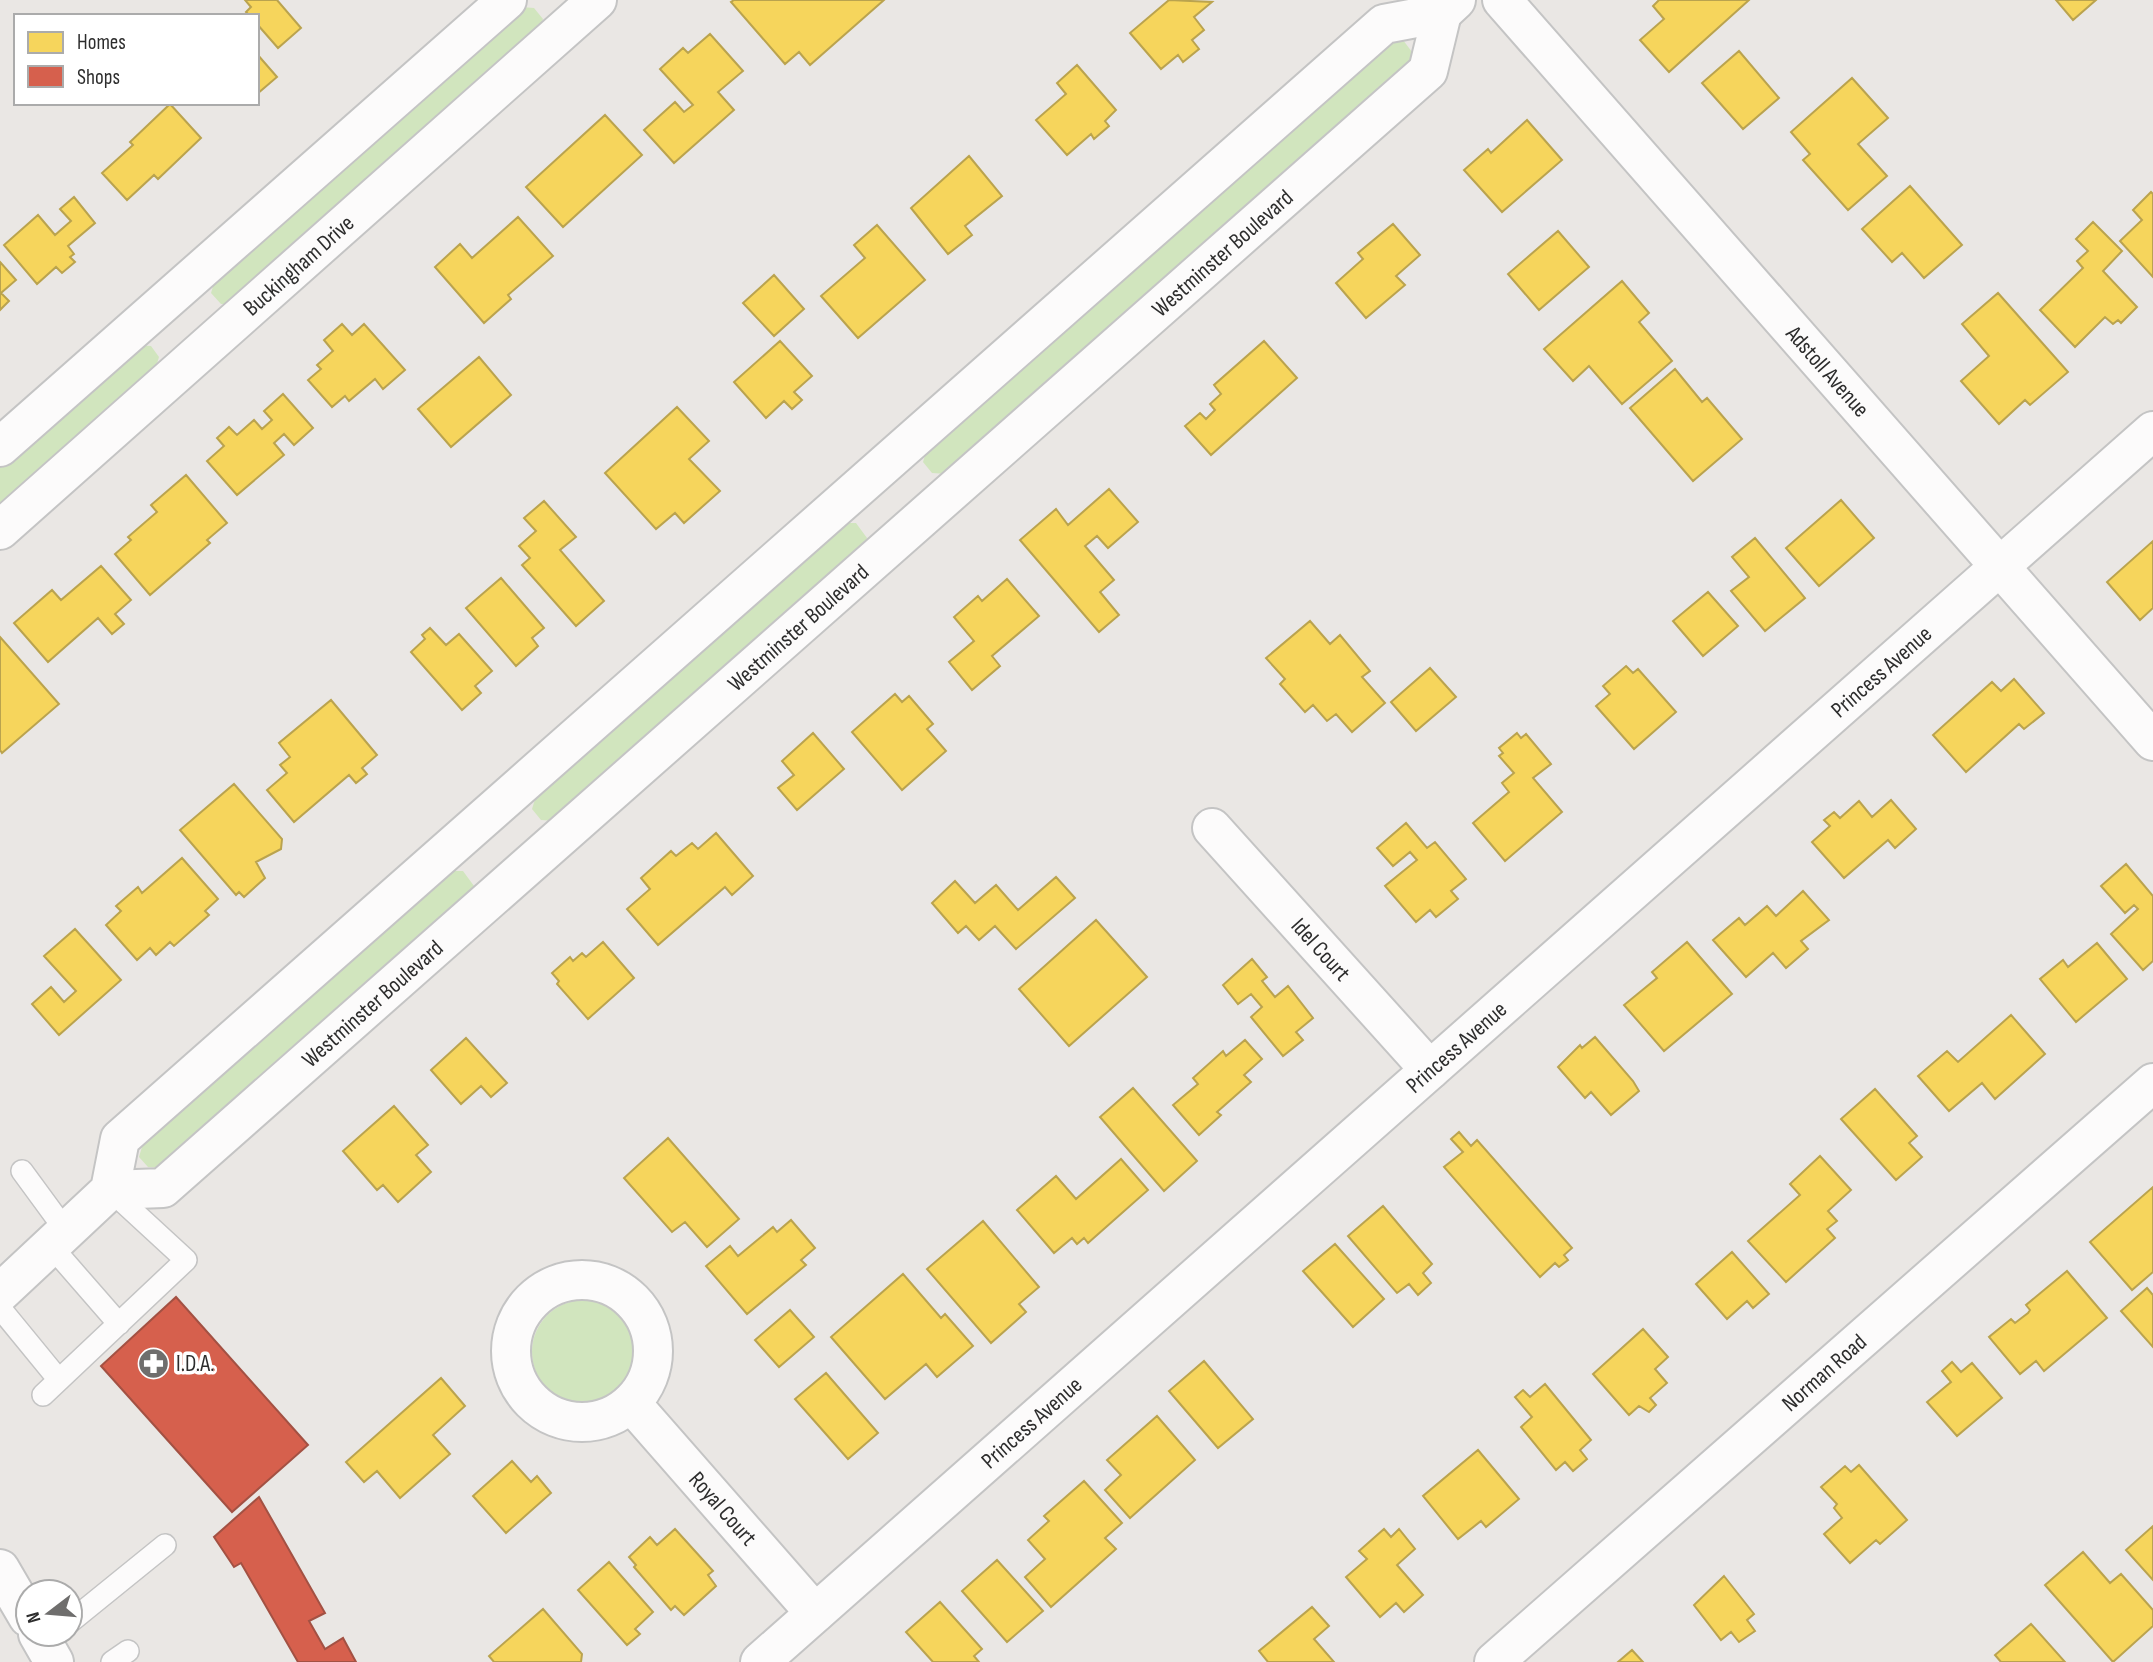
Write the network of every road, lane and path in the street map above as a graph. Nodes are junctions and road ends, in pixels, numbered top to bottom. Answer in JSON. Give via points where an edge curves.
{"nodes":[{"id":1,"x":506,"y":0,"type":"edge"},
{"id":2,"x":597,"y":0,"type":"edge"},
{"id":3,"x":1502,"y":0,"type":"edge"},
{"id":4,"x":1449,"y":6,"type":"edge"},
{"id":5,"x":2153,"y":431,"type":"edge"},
{"id":6,"x":0,"y":447,"type":"edge"},
{"id":7,"x":0,"y":530,"type":"edge"},
{"id":8,"x":2000,"y":567,"type":"junction"},
{"id":9,"x":2153,"y":741,"type":"edge"},
{"id":10,"x":1212,"y":828,"type":"dead end"},
{"id":11,"x":1430,"y":1070,"type":"junction"},
{"id":12,"x":2153,"y":1083,"type":"edge"},
{"id":13,"x":22,"y":1171,"type":"dead end"},
{"id":14,"x":110,"y":1190,"type":"junction"},
{"id":15,"x":59,"y":1238,"type":"junction"},
{"id":16,"x":0,"y":1293,"type":"edge"},
{"id":17,"x":0,"y":1308,"type":"edge"},
{"id":18,"x":119,"y":1324,"type":"junction"},
{"id":19,"x":59,"y":1380,"type":"junction"},
{"id":20,"x":43,"y":1395,"type":"dead end"},
{"id":21,"x":631,"y":1403,"type":"dead end"},
{"id":22,"x":165,"y":1545,"type":"dead end"},
{"id":23,"x":0,"y":1569,"type":"edge"},
{"id":24,"x":14,"y":1588,"type":"edge"},
{"id":25,"x":84,"y":1607,"type":"edge"},
{"id":26,"x":815,"y":1613,"type":"junction"},
{"id":27,"x":760,"y":1662,"type":"edge"},
{"id":28,"x":1494,"y":1662,"type":"edge"}],
"edges":[{"from":1,"to":6,"type":"street"},
{"from":2,"to":7,"type":"street","name":"Buckingham Drive"},
{"from":3,"to":8,"type":"street","name":"Adstoll Avenue"},
{"from":4,"to":14,"type":"street","name":"Westminster Boulevard","via":[[1384,24],[120,1139]]},
{"from":4,"to":14,"type":"street","name":"Westminster Boulevard","via":[[1427,71],[1417,80],[163,1188]]},
{"from":5,"to":8,"type":"street","name":"Princess Avenue"},
{"from":8,"to":9,"type":"street","name":"Adstoll Avenue"},
{"from":8,"to":11,"type":"street","name":"Princess Avenue"},
{"from":10,"to":11,"type":"street","name":"Idel Court"},
{"from":11,"to":26,"type":"street","name":"Princess Avenue"},
{"from":12,"to":28,"type":"street","name":"Norman Road"},
{"from":13,"to":15,"type":"lane"},
{"from":14,"to":15,"type":"street"},
{"from":14,"to":18,"type":"lane","via":[[186,1260]]},
{"from":15,"to":16,"type":"street"},
{"from":15,"to":18,"type":"lane"},
{"from":17,"to":19,"type":"lane"},
{"from":18,"to":19,"type":"lane"},
{"from":19,"to":20,"type":"lane"},
{"from":21,"to":26,"type":"street","name":"Royal Court"},
{"from":22,"to":25,"type":"lane"},
{"from":23,"to":24,"type":"street"},
{"from":26,"to":27,"type":"street","name":"Princess Avenue"}]}
